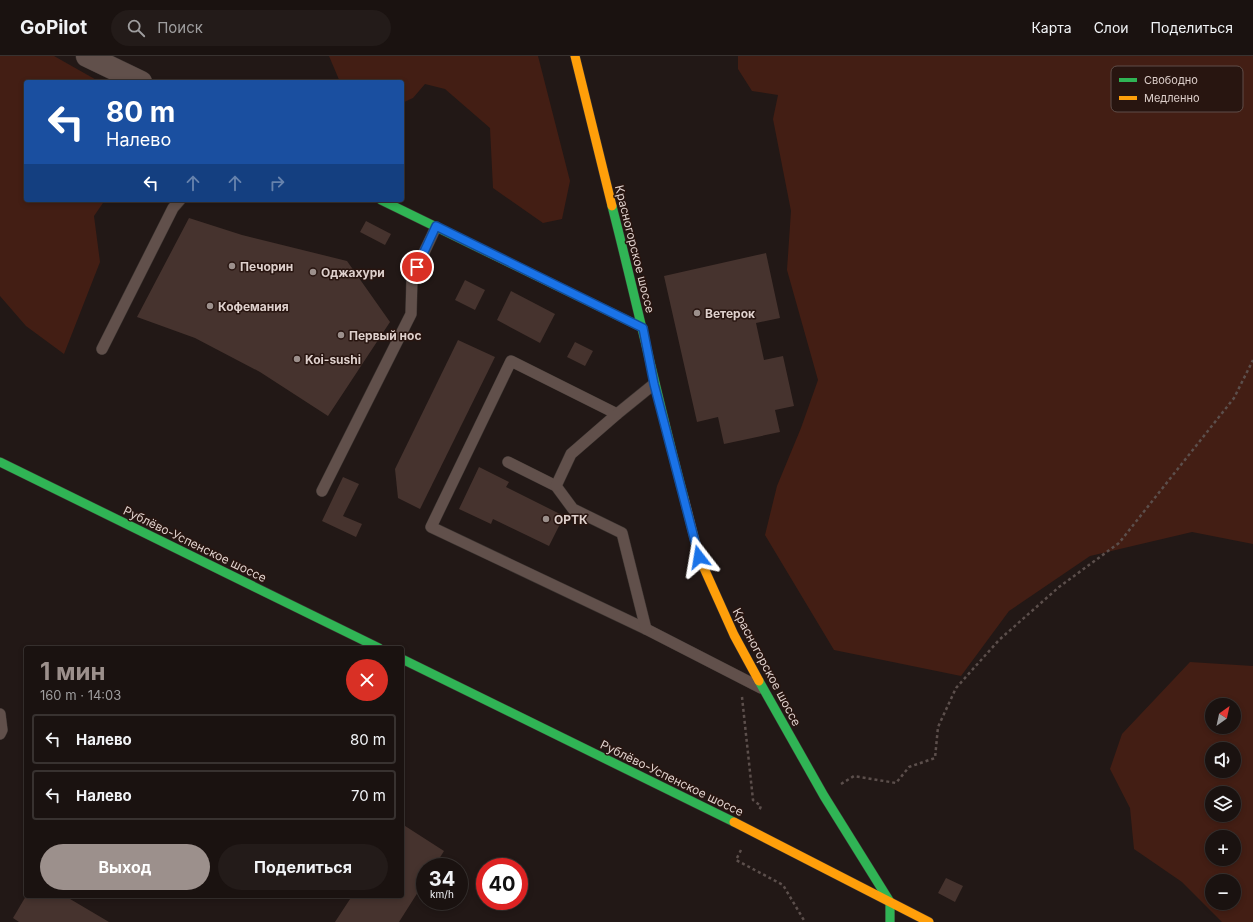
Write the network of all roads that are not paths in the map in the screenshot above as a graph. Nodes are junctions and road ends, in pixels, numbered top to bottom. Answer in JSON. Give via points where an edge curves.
{"nodes":[{"id":1,"x":88,"y":56,"type":"edge"},
{"id":2,"x":576,"y":56,"type":"edge"},
{"id":3,"x":137,"y":80,"type":"edge"},
{"id":4,"x":178,"y":202,"type":"edge"},
{"id":5,"x":385,"y":202,"type":"edge"},
{"id":6,"x":436,"y":226,"type":"junction"},
{"id":7,"x":643,"y":328,"type":"junction"},
{"id":8,"x":102,"y":349,"type":"dead end"},
{"id":9,"x":654,"y":384,"type":"junction"},
{"id":10,"x":617,"y":414,"type":"junction"},
{"id":11,"x":0,"y":462,"type":"edge"},
{"id":12,"x":508,"y":462,"type":"dead end"},
{"id":13,"x":556,"y":486,"type":"junction"},
{"id":14,"x":322,"y":491,"type":"dead end"},
{"id":15,"x":646,"y":629,"type":"junction"},
{"id":16,"x":375,"y":646,"type":"edge"},
{"id":17,"x":404,"y":660,"type":"edge"},
{"id":18,"x":764,"y":690,"type":"junction"},
{"id":19,"x":0,"y":714,"type":"edge"},
{"id":20,"x":0,"y":734,"type":"edge"},
{"id":21,"x":890,"y":902,"type":"junction"},
{"id":22,"x":890,"y":922,"type":"edge"},
{"id":23,"x":929,"y":922,"type":"edge"}],
"edges":[{"from":1,"to":3,"type":"street"},
{"from":2,"to":7,"type":"street","name":"Красногорское шоссе"},
{"from":4,"to":8,"type":"lane"},
{"from":5,"to":6,"type":"street"},
{"from":6,"to":7,"type":"street"},
{"from":6,"to":14,"type":"lane","via":[[412,278],[411,314]]},
{"from":7,"to":9,"type":"street","name":"Красногорское шоссе"},
{"from":9,"to":10,"type":"lane"},
{"from":9,"to":18,"type":"street","name":"Красногорское шоссе","via":[[699,557],[734,636]]},
{"from":10,"to":13,"type":"lane","via":[[572,454]]},
{"from":10,"to":15,"type":"lane","via":[[511,361],[431,527]]},
{"from":11,"to":16,"type":"street","name":"Рублёво-Успенское шоссе"},
{"from":12,"to":13,"type":"lane"},
{"from":13,"to":15,"type":"lane","via":[[573,508],[622,533]]},
{"from":15,"to":18,"type":"lane"},
{"from":17,"to":21,"type":"street","name":"Рублёво-Успенское шоссе","via":[[751,830]]},
{"from":18,"to":21,"type":"street","name":"Красногорское шоссе","via":[[824,796]]},
{"from":19,"to":20,"type":"lane"},
{"from":21,"to":22,"type":"street"},
{"from":21,"to":23,"type":"street","name":"Рублёво-Успенское шоссе"}]}
